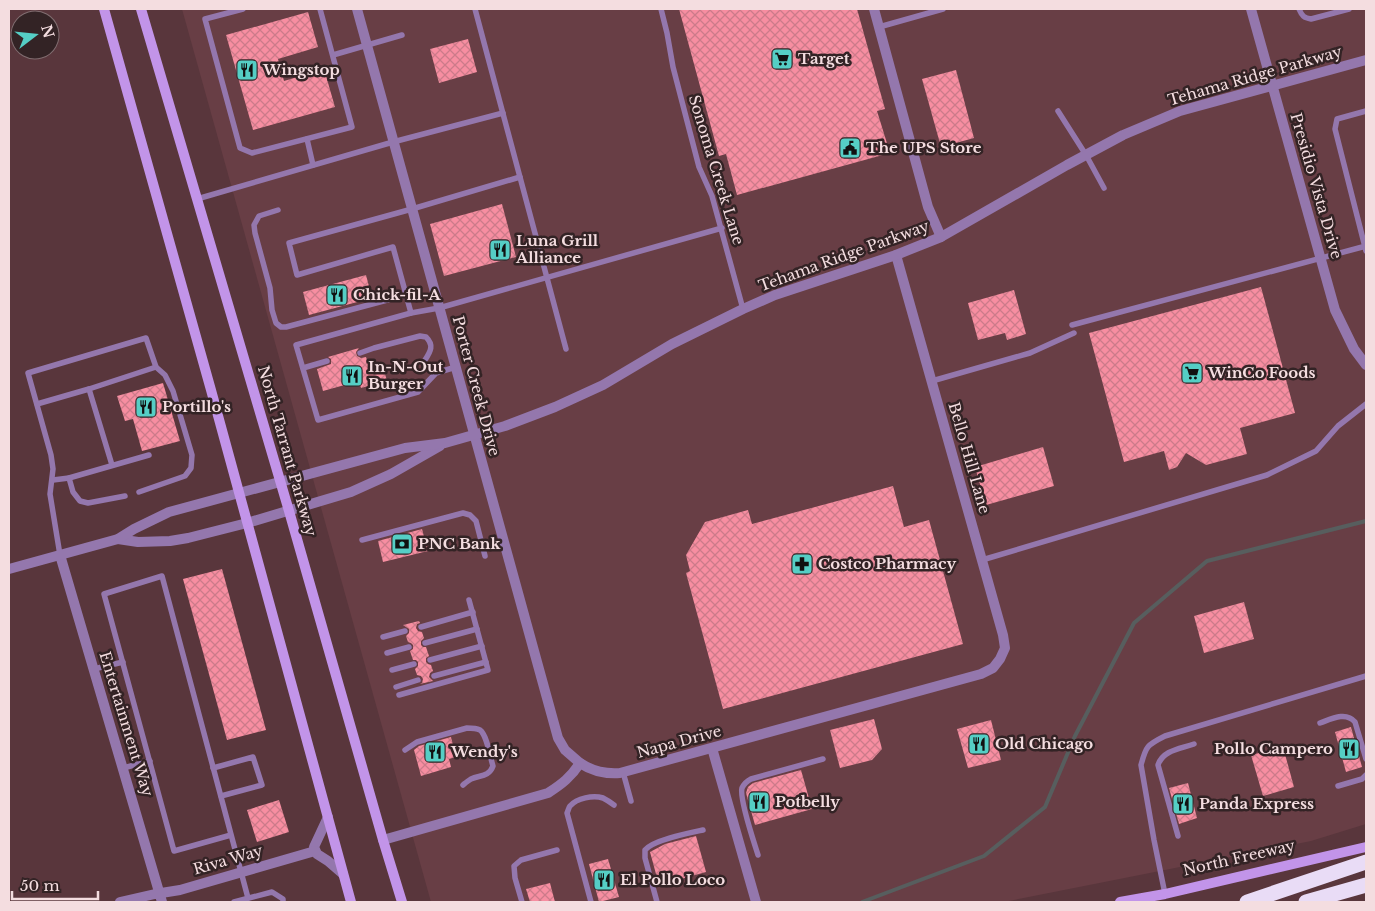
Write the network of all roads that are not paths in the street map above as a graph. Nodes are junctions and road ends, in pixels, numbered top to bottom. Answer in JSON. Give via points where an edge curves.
{"nodes":[{"id":1,"x":104,"y":9,"type":"edge"},
{"id":2,"x":141,"y":9,"type":"edge"},
{"id":3,"x":243,"y":9,"type":"edge"},
{"id":4,"x":320,"y":9,"type":"edge"},
{"id":5,"x":357,"y":9,"type":"edge"},
{"id":6,"x":475,"y":9,"type":"edge"},
{"id":7,"x":661,"y":9,"type":"edge"},
{"id":8,"x":874,"y":9,"type":"edge"},
{"id":9,"x":943,"y":9,"type":"edge"},
{"id":10,"x":1250,"y":9,"type":"edge"},
{"id":11,"x":1299,"y":9,"type":"edge"},
{"id":12,"x":1349,"y":9,"type":"edge"},
{"id":13,"x":879,"y":27,"type":"junction"},
{"id":14,"x":402,"y":35,"type":"dead end"},
{"id":15,"x":366,"y":44,"type":"junction"},
{"id":16,"x":333,"y":55,"type":"junction"},
{"id":17,"x":1366,"y":60,"type":"edge"},
{"id":18,"x":1272,"y":86,"type":"junction"},
{"id":19,"x":1058,"y":111,"type":"dead end"},
{"id":20,"x":1366,"y":111,"type":"edge"},
{"id":21,"x":503,"y":113,"type":"junction"},
{"id":22,"x":307,"y":139,"type":"junction"},
{"id":23,"x":394,"y":142,"type":"junction"},
{"id":24,"x":1086,"y":155,"type":"junction"},
{"id":25,"x":314,"y":165,"type":"junction"},
{"id":26,"x":520,"y":177,"type":"junction"},
{"id":27,"x":1104,"y":188,"type":"dead end"},
{"id":28,"x":197,"y":199,"type":"junction"},
{"id":29,"x":412,"y":209,"type":"junction"},
{"id":30,"x":278,"y":210,"type":"dead end"},
{"id":31,"x":722,"y":228,"type":"junction"},
{"id":32,"x":941,"y":237,"type":"junction"},
{"id":33,"x":1366,"y":248,"type":"edge"},
{"id":34,"x":896,"y":255,"type":"junction"},
{"id":35,"x":1321,"y":258,"type":"junction"},
{"id":36,"x":547,"y":278,"type":"junction"},
{"id":37,"x":406,"y":295,"type":"junction"},
{"id":38,"x":439,"y":308,"type":"junction"},
{"id":39,"x":743,"y":309,"type":"junction"},
{"id":40,"x":412,"y":313,"type":"junction"},
{"id":41,"x":1072,"y":325,"type":"dead end"},
{"id":42,"x":1074,"y":333,"type":"dead end"},
{"id":43,"x":566,"y":348,"type":"dead end"},
{"id":44,"x":360,"y":354,"type":"dead end"},
{"id":45,"x":425,"y":360,"type":"dead end"},
{"id":46,"x":327,"y":361,"type":"dead end"},
{"id":47,"x":1366,"y":365,"type":"edge"},
{"id":48,"x":156,"y":367,"type":"junction"},
{"id":49,"x":456,"y":367,"type":"junction"},
{"id":50,"x":303,"y":368,"type":"junction"},
{"id":51,"x":932,"y":381,"type":"junction"},
{"id":52,"x":89,"y":389,"type":"junction"},
{"id":53,"x":37,"y":404,"type":"junction"},
{"id":54,"x":1366,"y":404,"type":"edge"},
{"id":55,"x":474,"y":435,"type":"junction"},
{"id":56,"x":445,"y":443,"type":"junction"},
{"id":57,"x":149,"y":455,"type":"dead end"},
{"id":58,"x":112,"y":465,"type":"junction"},
{"id":59,"x":69,"y":478,"type":"junction"},
{"id":60,"x":53,"y":480,"type":"junction"},
{"id":61,"x":280,"y":482,"type":"junction"},
{"id":62,"x":139,"y":492,"type":"dead end"},
{"id":63,"x":239,"y":493,"type":"junction"},
{"id":64,"x":124,"y":496,"type":"dead end"},
{"id":65,"x":289,"y":510,"type":"junction"},
{"id":66,"x":247,"y":523,"type":"junction"},
{"id":67,"x":118,"y":539,"type":"junction"},
{"id":68,"x":362,"y":540,"type":"dead end"},
{"id":69,"x":60,"y":555,"type":"junction"},
{"id":70,"x":485,"y":556,"type":"dead end"},
{"id":71,"x":982,"y":560,"type":"junction"},
{"id":72,"x":9,"y":569,"type":"edge"},
{"id":73,"x":470,"y":600,"type":"dead end"},
{"id":74,"x":473,"y":612,"type":"junction"},
{"id":75,"x":421,"y":626,"type":"dead end"},
{"id":76,"x":477,"y":629,"type":"junction"},
{"id":77,"x":405,"y":631,"type":"dead end"},
{"id":78,"x":383,"y":637,"type":"dead end"},
{"id":79,"x":425,"y":643,"type":"dead end"},
{"id":80,"x":482,"y":646,"type":"junction"},
{"id":81,"x":409,"y":647,"type":"dead end"},
{"id":82,"x":388,"y":653,"type":"dead end"},
{"id":83,"x":430,"y":660,"type":"dead end"},
{"id":84,"x":123,"y":662,"type":"junction"},
{"id":85,"x":486,"y":662,"type":"junction"},
{"id":86,"x":414,"y":664,"type":"dead end"},
{"id":87,"x":993,"y":668,"type":"joint"},
{"id":88,"x":94,"y":669,"type":"junction"},
{"id":89,"x":392,"y":670,"type":"dead end"},
{"id":90,"x":434,"y":676,"type":"dead end"},
{"id":91,"x":1366,"y":676,"type":"edge"},
{"id":92,"x":418,"y":680,"type":"dead end"},
{"id":93,"x":396,"y":686,"type":"dead end"},
{"id":94,"x":399,"y":695,"type":"dead end"},
{"id":95,"x":1320,"y":723,"type":"dead end"},
{"id":96,"x":1194,"y":744,"type":"dead end"},
{"id":97,"x":712,"y":748,"type":"junction"},
{"id":98,"x":405,"y":750,"type":"dead end"},
{"id":99,"x":823,"y":759,"type":"dead end"},
{"id":100,"x":1366,"y":759,"type":"edge"},
{"id":101,"x":150,"y":761,"type":"junction"},
{"id":102,"x":580,"y":764,"type":"junction"},
{"id":103,"x":123,"y":768,"type":"junction"},
{"id":104,"x":213,"y":768,"type":"junction"},
{"id":105,"x":623,"y":772,"type":"junction"},
{"id":106,"x":1366,"y":775,"type":"edge"},
{"id":107,"x":463,"y":785,"type":"dead end"},
{"id":108,"x":1338,"y":786,"type":"dead end"},
{"id":109,"x":221,"y":796,"type":"junction"},
{"id":110,"x":631,"y":800,"type":"dead end"},
{"id":111,"x":614,"y":805,"type":"dead end"},
{"id":112,"x":328,"y":817,"type":"junction"},
{"id":113,"x":703,"y":830,"type":"dead end"},
{"id":114,"x":231,"y":835,"type":"junction"},
{"id":115,"x":1178,"y":836,"type":"dead end"},
{"id":116,"x":383,"y":840,"type":"junction"},
{"id":117,"x":1366,"y":846,"type":"edge"},
{"id":118,"x":557,"y":850,"type":"dead end"},
{"id":119,"x":314,"y":851,"type":"junction"},
{"id":120,"x":758,"y":856,"type":"dead end"},
{"id":121,"x":1366,"y":862,"type":"edge"},
{"id":122,"x":241,"y":872,"type":"junction"},
{"id":123,"x":343,"y":874,"type":"junction"},
{"id":124,"x":1366,"y":884,"type":"edge"},
{"id":125,"x":1165,"y":894,"type":"junction"},
{"id":126,"x":161,"y":898,"type":"edge"},
{"id":127,"x":248,"y":898,"type":"junction"},
{"id":128,"x":123,"y":902,"type":"edge"},
{"id":129,"x":234,"y":902,"type":"edge"},
{"id":130,"x":283,"y":902,"type":"edge"},
{"id":131,"x":351,"y":902,"type":"edge"},
{"id":132,"x":402,"y":902,"type":"edge"},
{"id":133,"x":522,"y":902,"type":"edge"},
{"id":134,"x":591,"y":902,"type":"edge"},
{"id":135,"x":657,"y":902,"type":"edge"},
{"id":136,"x":756,"y":902,"type":"edge"},
{"id":137,"x":1120,"y":902,"type":"edge"},
{"id":138,"x":1247,"y":902,"type":"edge"},
{"id":139,"x":1306,"y":902,"type":"edge"}],
"edges":[{"from":1,"to":63,"type":"main road"},
{"from":2,"to":28,"type":"main road","name":"North Tarrant Parkway"},
{"from":3,"to":22,"type":"lane","via":[[205,19],[240,148],[252,153]]},
{"from":4,"to":16,"type":"lane"},
{"from":5,"to":15,"type":"street","name":"Porter Creek Drive"},
{"from":6,"to":21,"type":"lane"},
{"from":7,"to":31,"type":"lane","name":"Sonoma Creek Lane","via":[[700,167]]},
{"from":8,"to":13,"type":"street"},
{"from":9,"to":13,"type":"lane"},
{"from":10,"to":18,"type":"street","name":"Presidio Vista Drive"},
{"from":11,"to":12,"type":"lane","via":[[1302,16],[1311,19]]},
{"from":13,"to":32,"type":"street","via":[[928,207]]},
{"from":14,"to":15,"type":"lane"},
{"from":15,"to":16,"type":"lane"},
{"from":15,"to":23,"type":"street","name":"Porter Creek Drive"},
{"from":16,"to":22,"type":"lane","via":[[352,127]]},
{"from":17,"to":18,"type":"street","name":"Tehama Ridge Parkway"},
{"from":18,"to":24,"type":"street","name":"Tehama Ridge Parkway","via":[[1180,110]]},
{"from":18,"to":35,"type":"street","name":"Presidio Vista Drive"},
{"from":19,"to":24,"type":"lane"},
{"from":20,"to":33,"type":"lane","via":[[1337,119],[1335,129]]},
{"from":21,"to":23,"type":"lane"},
{"from":21,"to":26,"type":"lane"},
{"from":22,"to":25,"type":"lane"},
{"from":23,"to":25,"type":"lane"},
{"from":23,"to":29,"type":"street","name":"Porter Creek Drive"},
{"from":24,"to":27,"type":"lane"},
{"from":24,"to":32,"type":"street","name":"Tehama Ridge Parkway"},
{"from":25,"to":28,"type":"lane"},
{"from":26,"to":29,"type":"lane"},
{"from":26,"to":36,"type":"lane"},
{"from":28,"to":61,"type":"main road","name":"North Tarrant Parkway"},
{"from":29,"to":37,"type":"lane","via":[[289,243],[297,274],[393,247]]},
{"from":29,"to":38,"type":"street","name":"Porter Creek Drive"},
{"from":30,"to":37,"type":"lane","via":[[259,216],[254,233],[270,288],[272,310],[276,323],[281,327]]},
{"from":31,"to":36,"type":"lane"},
{"from":31,"to":39,"type":"lane","name":"Sonoma Creek Lane"},
{"from":32,"to":34,"type":"street","name":"Tehama Ridge Parkway"},
{"from":33,"to":35,"type":"lane"},
{"from":34,"to":39,"type":"street","name":"Tehama Ridge Parkway","via":[[775,295]]},
{"from":34,"to":51,"type":"street","name":"Bello Hill Lane"},
{"from":35,"to":41,"type":"lane"},
{"from":35,"to":47,"type":"street","name":"Presidio Vista Drive","via":[[1335,310],[1354,349]]},
{"from":36,"to":38,"type":"lane"},
{"from":36,"to":43,"type":"lane"},
{"from":37,"to":40,"type":"lane"},
{"from":38,"to":40,"type":"lane"},
{"from":38,"to":49,"type":"street","name":"Porter Creek Drive"},
{"from":39,"to":55,"type":"street","name":"Tehama Ridge Parkway","via":[[672,344],[603,385],[547,410]]},
{"from":40,"to":50,"type":"lane","via":[[296,345]]},
{"from":42,"to":51,"type":"lane","via":[[1030,354]]},
{"from":44,"to":45,"type":"lane","via":[[420,336],[426,337],[432,348]]},
{"from":46,"to":50,"type":"lane"},
{"from":48,"to":52,"type":"lane"},
{"from":48,"to":53,"type":"lane","via":[[146,338],[28,373]]},
{"from":48,"to":62,"type":"lane","via":[[165,375],[174,392],[192,455],[191,468],[185,476]]},
{"from":49,"to":50,"type":"lane","via":[[436,373],[418,392],[318,420]]},
{"from":49,"to":55,"type":"street","name":"Porter Creek Drive"},
{"from":51,"to":71,"type":"street","name":"Bello Hill Lane"},
{"from":52,"to":53,"type":"lane"},
{"from":52,"to":58,"type":"lane"},
{"from":53,"to":60,"type":"lane","via":[[51,455]]},
{"from":54,"to":71,"type":"lane","via":[[1338,426],[1316,451],[1267,475]]},
{"from":55,"to":56,"type":"street","name":"Tehama Ridge Parkway"},
{"from":55,"to":102,"type":"street","name":"Porter Creek Drive","via":[[558,738]]},
{"from":56,"to":61,"type":"street","name":"Tehama Ridge Parkway","via":[[405,448]]},
{"from":56,"to":65,"type":"street","name":"Tehama Ridge Parkway","via":[[359,488]]},
{"from":57,"to":58,"type":"lane"},
{"from":58,"to":59,"type":"lane"},
{"from":59,"to":60,"type":"lane"},
{"from":59,"to":64,"type":"lane","via":[[80,501],[88,503]]},
{"from":60,"to":69,"type":"lane","via":[[50,494]]},
{"from":61,"to":63,"type":"street","name":"Tehama Ridge Parkway"},
{"from":61,"to":65,"type":"main road","name":"North Tarrant Parkway"},
{"from":63,"to":66,"type":"main road"},
{"from":63,"to":67,"type":"street","name":"Tehama Ridge Parkway","via":[[169,512]]},
{"from":65,"to":66,"type":"street","name":"Tehama Ridge Parkway"},
{"from":65,"to":116,"type":"main road","name":"North Tarrant Parkway"},
{"from":66,"to":67,"type":"street","name":"Tehama Ridge Parkway","via":[[170,541]]},
{"from":66,"to":112,"type":"main road"},
{"from":67,"to":69,"type":"street","name":"Tehama Ridge Parkway"},
{"from":68,"to":70,"type":"lane","via":[[464,514],[476,521]]},
{"from":69,"to":72,"type":"street","name":"Tehama Ridge Parkway"},
{"from":69,"to":88,"type":"street","name":"Entertainment Way"},
{"from":71,"to":87,"type":"street","name":"Bello Hill Lane","via":[[1005,648]]},
{"from":73,"to":74,"type":"lane"},
{"from":74,"to":75,"type":"lane"},
{"from":74,"to":76,"type":"lane"},
{"from":76,"to":79,"type":"lane"},
{"from":76,"to":80,"type":"lane"},
{"from":77,"to":78,"type":"lane"},
{"from":80,"to":83,"type":"lane"},
{"from":80,"to":85,"type":"lane"},
{"from":81,"to":82,"type":"lane"},
{"from":84,"to":88,"type":"lane"},
{"from":84,"to":101,"type":"lane"},
{"from":84,"to":104,"type":"lane","via":[[104,594],[162,576]]},
{"from":85,"to":90,"type":"lane"},
{"from":85,"to":94,"type":"lane","via":[[488,670]]},
{"from":86,"to":89,"type":"lane"},
{"from":87,"to":97,"type":"street","name":"Napa Drive"},
{"from":88,"to":103,"type":"street","name":"Entertainment Way"},
{"from":91,"to":125,"type":"lane","via":[[1165,736],[1149,744],[1140,765]]},
{"from":92,"to":93,"type":"lane"},
{"from":95,"to":100,"type":"lane","via":[[1346,716],[1352,718]]},
{"from":96,"to":115,"type":"lane","via":[[1165,754],[1158,765]]},
{"from":97,"to":105,"type":"street","name":"Napa Drive"},
{"from":97,"to":136,"type":"street"},
{"from":98,"to":107,"type":"lane","via":[[417,742],[467,728],[480,730],[492,769],[490,773]]},
{"from":99,"to":120,"type":"lane","via":[[746,782],[742,788],[742,799]]},
{"from":101,"to":103,"type":"lane"},
{"from":101,"to":114,"type":"lane","via":[[174,851]]},
{"from":102,"to":105,"type":"street","name":"Napa Drive","via":[[611,774]]},
{"from":102,"to":116,"type":"street","via":[[560,786],[548,793]]},
{"from":103,"to":126,"type":"street","name":"Entertainment Way"},
{"from":104,"to":109,"type":"lane"},
{"from":104,"to":109,"type":"lane","via":[[253,757],[262,785]]},
{"from":105,"to":110,"type":"lane"},
{"from":106,"to":108,"type":"lane"},
{"from":109,"to":114,"type":"lane"},
{"from":111,"to":134,"type":"lane","via":[[598,797],[585,798],[570,806],[567,813]]},
{"from":112,"to":119,"type":"street"},
{"from":112,"to":123,"type":"main road"},
{"from":113,"to":135,"type":"lane","via":[[657,842],[645,850]]},
{"from":114,"to":122,"type":"lane"},
{"from":116,"to":132,"type":"main road","name":"North Tarrant Parkway"},
{"from":117,"to":125,"type":"main road","name":"North Freeway"},
{"from":118,"to":133,"type":"lane","via":[[521,860],[514,866]]},
{"from":119,"to":122,"type":"street","name":"Riva Way"},
{"from":119,"to":123,"type":"street"},
{"from":121,"to":138,"type":"highway"},
{"from":122,"to":126,"type":"street","name":"Riva Way"},
{"from":122,"to":127,"type":"lane"},
{"from":123,"to":131,"type":"main road"},
{"from":124,"to":139,"type":"highway"},
{"from":125,"to":137,"type":"main road","name":"North Freeway"},
{"from":126,"to":128,"type":"street","name":"Riva Way"},
{"from":127,"to":129,"type":"lane"},
{"from":127,"to":130,"type":"lane","via":[[272,892]]}]}
